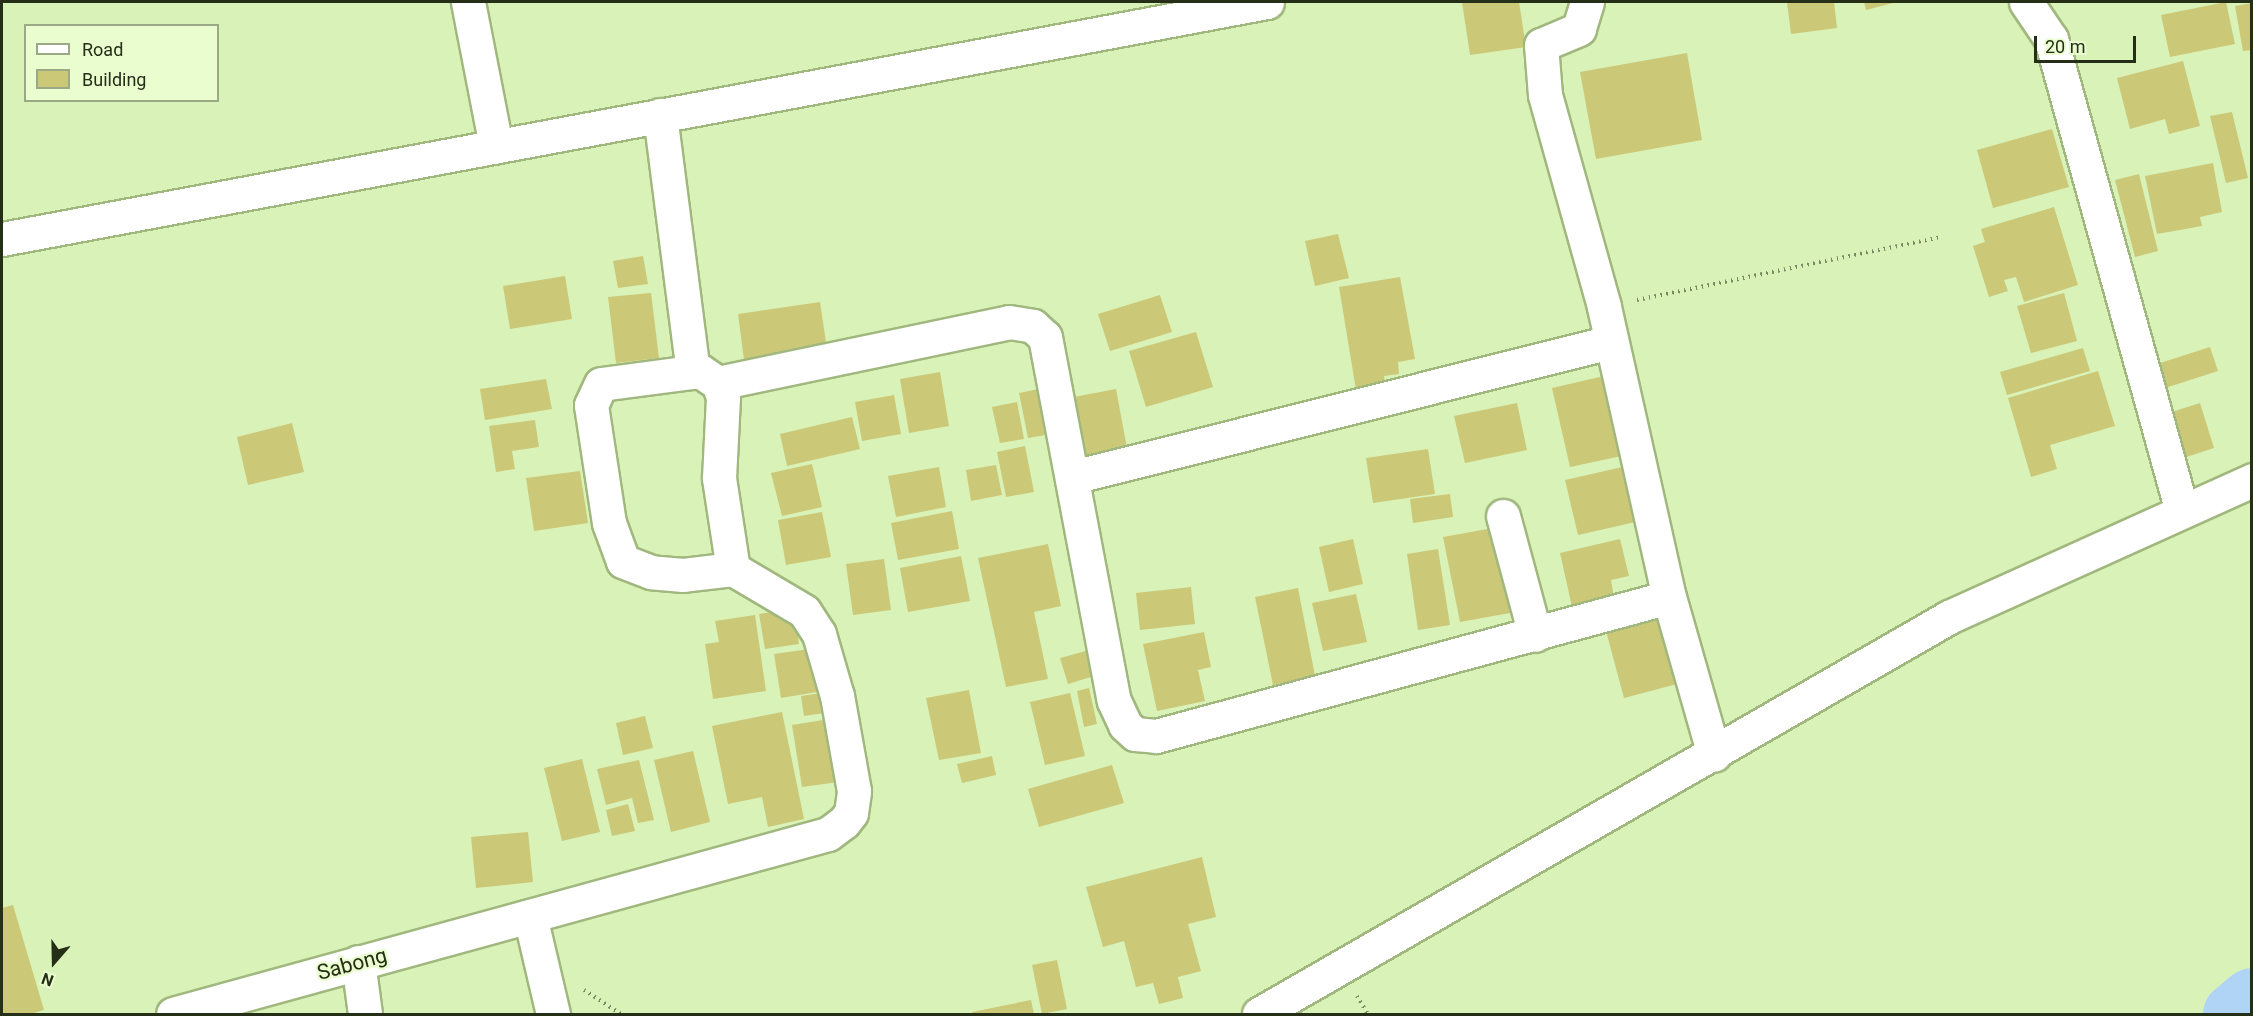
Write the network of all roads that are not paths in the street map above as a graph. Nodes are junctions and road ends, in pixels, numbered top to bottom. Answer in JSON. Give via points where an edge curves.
{"nodes":[{"id":1,"x":468,"y":2,"type":"edge"},
{"id":2,"x":1267,"y":2,"type":"edge"},
{"id":3,"x":1587,"y":2,"type":"edge"},
{"id":4,"x":2026,"y":2,"type":"edge"},
{"id":5,"x":660,"y":116,"type":"junction"},
{"id":6,"x":496,"y":146,"type":"junction"},
{"id":7,"x":2,"y":239,"type":"edge"},
{"id":8,"x":1610,"y":342,"type":"junction"},
{"id":9,"x":706,"y":378,"type":"junction"},
{"id":10,"x":1073,"y":477,"type":"junction"},
{"id":11,"x":2252,"y":480,"type":"edge"},
{"id":12,"x":2181,"y":509,"type":"junction"},
{"id":13,"x":1503,"y":516,"type":"dead end"},
{"id":14,"x":733,"y":569,"type":"junction"},
{"id":15,"x":1669,"y":597,"type":"junction"},
{"id":16,"x":1535,"y":635,"type":"junction"},
{"id":17,"x":1714,"y":755,"type":"junction"},
{"id":18,"x":530,"y":916,"type":"junction"},
{"id":19,"x":358,"y":962,"type":"junction"},
{"id":20,"x":173,"y":1014,"type":"edge"},
{"id":21,"x":365,"y":1014,"type":"edge"},
{"id":22,"x":553,"y":1014,"type":"edge"},
{"id":23,"x":1259,"y":1014,"type":"edge"}],
"edges":[{"from":1,"to":6,"type":"street"},
{"from":2,"to":5,"type":"street"},
{"from":3,"to":8,"type":"street","via":[[1579,29],[1541,45],[1545,95],[1604,307]]},
{"from":4,"to":12,"type":"street","via":[[2051,39]]},
{"from":5,"to":6,"type":"street"},
{"from":5,"to":9,"type":"street"},
{"from":6,"to":7,"type":"street"},
{"from":8,"to":10,"type":"street"},
{"from":8,"to":15,"type":"street"},
{"from":9,"to":10,"type":"street","via":[[1009,322],[1033,326],[1045,337]]},
{"from":9,"to":14,"type":"street","via":[[723,397],[719,478]]},
{"from":9,"to":14,"type":"street","via":[[601,384],[591,405],[609,523],[623,561],[683,575]]},
{"from":10,"to":16,"type":"street","via":[[1114,701],[1125,725],[1135,735],[1156,736]]},
{"from":11,"to":12,"type":"street"},
{"from":12,"to":17,"type":"street","via":[[1949,616]]},
{"from":13,"to":16,"type":"street"},
{"from":14,"to":18,"type":"street","name":"Sabong","via":[[804,611],[819,634],[837,696],[854,791],[851,813],[828,834]]},
{"from":15,"to":16,"type":"street"},
{"from":15,"to":17,"type":"street"},
{"from":17,"to":23,"type":"street"},
{"from":18,"to":19,"type":"street","name":"Sabong"},
{"from":18,"to":22,"type":"street"},
{"from":19,"to":20,"type":"street","name":"Sabong"},
{"from":19,"to":21,"type":"street"}]}
